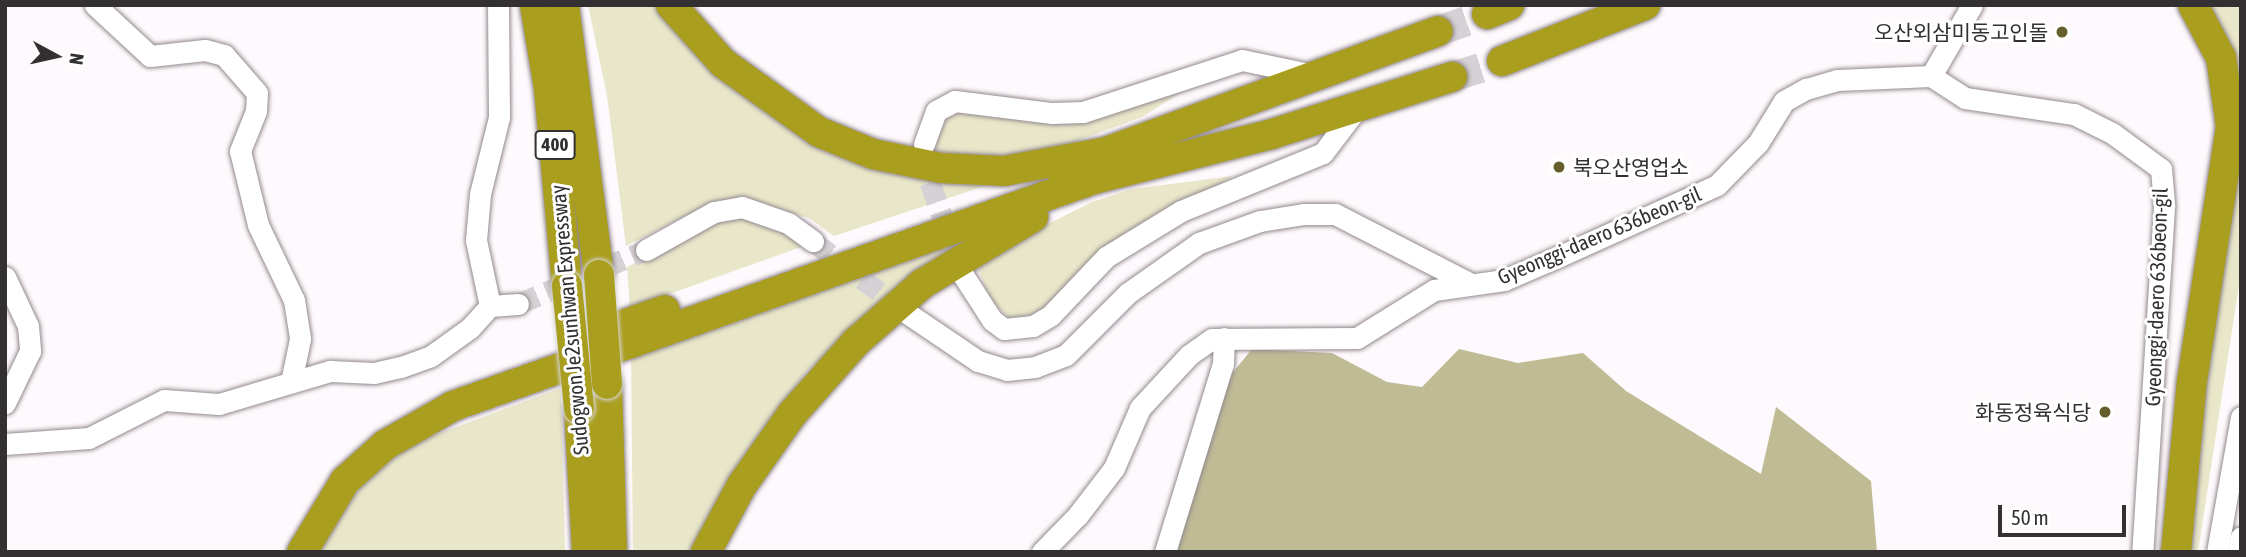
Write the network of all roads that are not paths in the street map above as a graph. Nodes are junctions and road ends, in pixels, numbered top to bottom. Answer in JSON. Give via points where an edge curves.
{"nodes":[{"id":1,"x":95,"y":5,"type":"edge"},
{"id":2,"x":499,"y":5,"type":"edge"},
{"id":3,"x":535,"y":5,"type":"edge"},
{"id":4,"x":564,"y":5,"type":"edge"},
{"id":5,"x":671,"y":5,"type":"edge"},
{"id":6,"x":1644,"y":5,"type":"edge"},
{"id":7,"x":1972,"y":5,"type":"edge"},
{"id":8,"x":2193,"y":5,"type":"edge"},
{"id":9,"x":1437,"y":31,"type":"tunnel mouth"},
{"id":10,"x":1503,"y":61,"type":"tunnel mouth"},
{"id":11,"x":1318,"y":76,"type":"junction"},
{"id":12,"x":1931,"y":76,"type":"junction"},
{"id":13,"x":1452,"y":77,"type":"tunnel mouth"},
{"id":14,"x":1361,"y":103,"type":"junction"},
{"id":15,"x":924,"y":144,"type":"tunnel mouth"},
{"id":16,"x":1110,"y":164,"type":"junction"},
{"id":17,"x":814,"y":241,"type":"tunnel mouth"},
{"id":18,"x":646,"y":250,"type":"tunnel mouth"},
{"id":19,"x":964,"y":275,"type":"dead end"},
{"id":20,"x":5,"y":276,"type":"edge"},
{"id":21,"x":1473,"y":285,"type":"junction"},
{"id":22,"x":518,"y":304,"type":"tunnel mouth"},
{"id":23,"x":490,"y":306,"type":"junction"},
{"id":24,"x":907,"y":313,"type":"tunnel mouth"},
{"id":25,"x":1224,"y":338,"type":"junction"},
{"id":26,"x":291,"y":382,"type":"junction"},
{"id":27,"x":5,"y":403,"type":"edge"},
{"id":28,"x":2241,"y":417,"type":"edge"},
{"id":29,"x":5,"y":444,"type":"edge"},
{"id":30,"x":2241,"y":537,"type":"edge"},
{"id":31,"x":585,"y":544,"type":"edge"},
{"id":32,"x":285,"y":552,"type":"edge"},
{"id":33,"x":302,"y":552,"type":"edge"},
{"id":34,"x":612,"y":552,"type":"edge"},
{"id":35,"x":706,"y":552,"type":"edge"},
{"id":36,"x":1042,"y":552,"type":"edge"},
{"id":37,"x":1165,"y":552,"type":"edge"},
{"id":38,"x":2143,"y":552,"type":"edge"},
{"id":39,"x":2176,"y":552,"type":"edge"},
{"id":40,"x":2217,"y":552,"type":"edge"},
{"id":41,"x":2238,"y":552,"type":"edge"}],
"edges":[{"from":1,"to":26,"type":"street","via":[[150,56],[205,50],[223,55],[257,93],[256,111],[240,151],[258,225],[294,300],[300,339]]},
{"from":2,"to":23,"type":"street","via":[[499,117],[480,194],[476,240]]},
{"from":3,"to":31,"type":"highway","name":"Sudogwon Je2sunhwan Expressway","number":"400","bridge":true,"via":[[549,89],[579,408]]},
{"from":4,"to":34,"type":"highway","name":"Sudogwon Je2sunhwan Expressway","number":"400","bridge":true,"via":[[599,275]]},
{"from":5,"to":16,"type":"highway","via":[[723,63],[769,98],[820,132],[873,154],[941,168],[1004,171]]},
{"from":6,"to":10,"type":"highway"},
{"from":7,"to":12,"type":"street"},
{"from":8,"to":39,"type":"highway","via":[[2221,58],[2231,127],[2192,381]]},
{"from":9,"to":11,"type":"highway"},
{"from":11,"to":15,"type":"street","via":[[1242,60],[1083,111],[1052,113],[955,101],[936,111]]},
{"from":11,"to":16,"type":"highway"},
{"from":12,"to":21,"type":"street","name":"Gyeonggi-daero 636beon-gil","via":[[1838,80],[1806,89],[1784,101],[1758,143],[1717,186],[1504,280]]},
{"from":12,"to":38,"type":"street","name":"Gyeonggi-daero 636beon-gil","via":[[1965,98],[2074,114],[2149,156],[2161,169],[2164,207]]},
{"from":13,"to":14,"type":"highway"},
{"from":14,"to":16,"type":"highway","via":[[1272,134]]},
{"from":14,"to":19,"type":"street","via":[[1323,153],[1181,211],[1106,257],[1051,315],[1032,326],[1004,329],[992,320]]},
{"from":16,"to":32,"type":"highway","via":[[1095,162],[455,387],[376,430],[323,485]]},
{"from":16,"to":33,"type":"highway","via":[[1094,179],[453,406],[386,445],[345,481]]},
{"from":16,"to":35,"type":"highway","via":[[922,284],[856,342],[792,414],[742,485]]},
{"from":17,"to":18,"type":"street","via":[[788,223],[742,208],[714,212]]},
{"from":20,"to":27,"type":"street","via":[[29,326],[30,351]]},
{"from":21,"to":24,"type":"street","name":"Gyeonggi-daero 636beon-gil","via":[[1335,214],[1304,214],[1260,221],[1199,243],[1128,293],[1066,355],[1035,367],[1007,370],[978,361]]},
{"from":21,"to":25,"type":"street","name":"Gyeonggi-daero 636beon-gil","via":[[1434,290],[1357,338]]},
{"from":22,"to":23,"type":"street"},
{"from":23,"to":26,"type":"street","via":[[470,328],[431,356],[401,368],[374,373],[330,371]]},
{"from":25,"to":36,"type":"street","name":"Gyeonggi-daero 636beon-gil","via":[[1212,339],[1189,355],[1140,408],[1114,468]]},
{"from":25,"to":37,"type":"street","via":[[1223,364]]},
{"from":26,"to":29,"type":"street","via":[[219,404],[164,400],[89,438]]},
{"from":28,"to":40,"type":"street"},
{"from":30,"to":41,"type":"street"}]}
